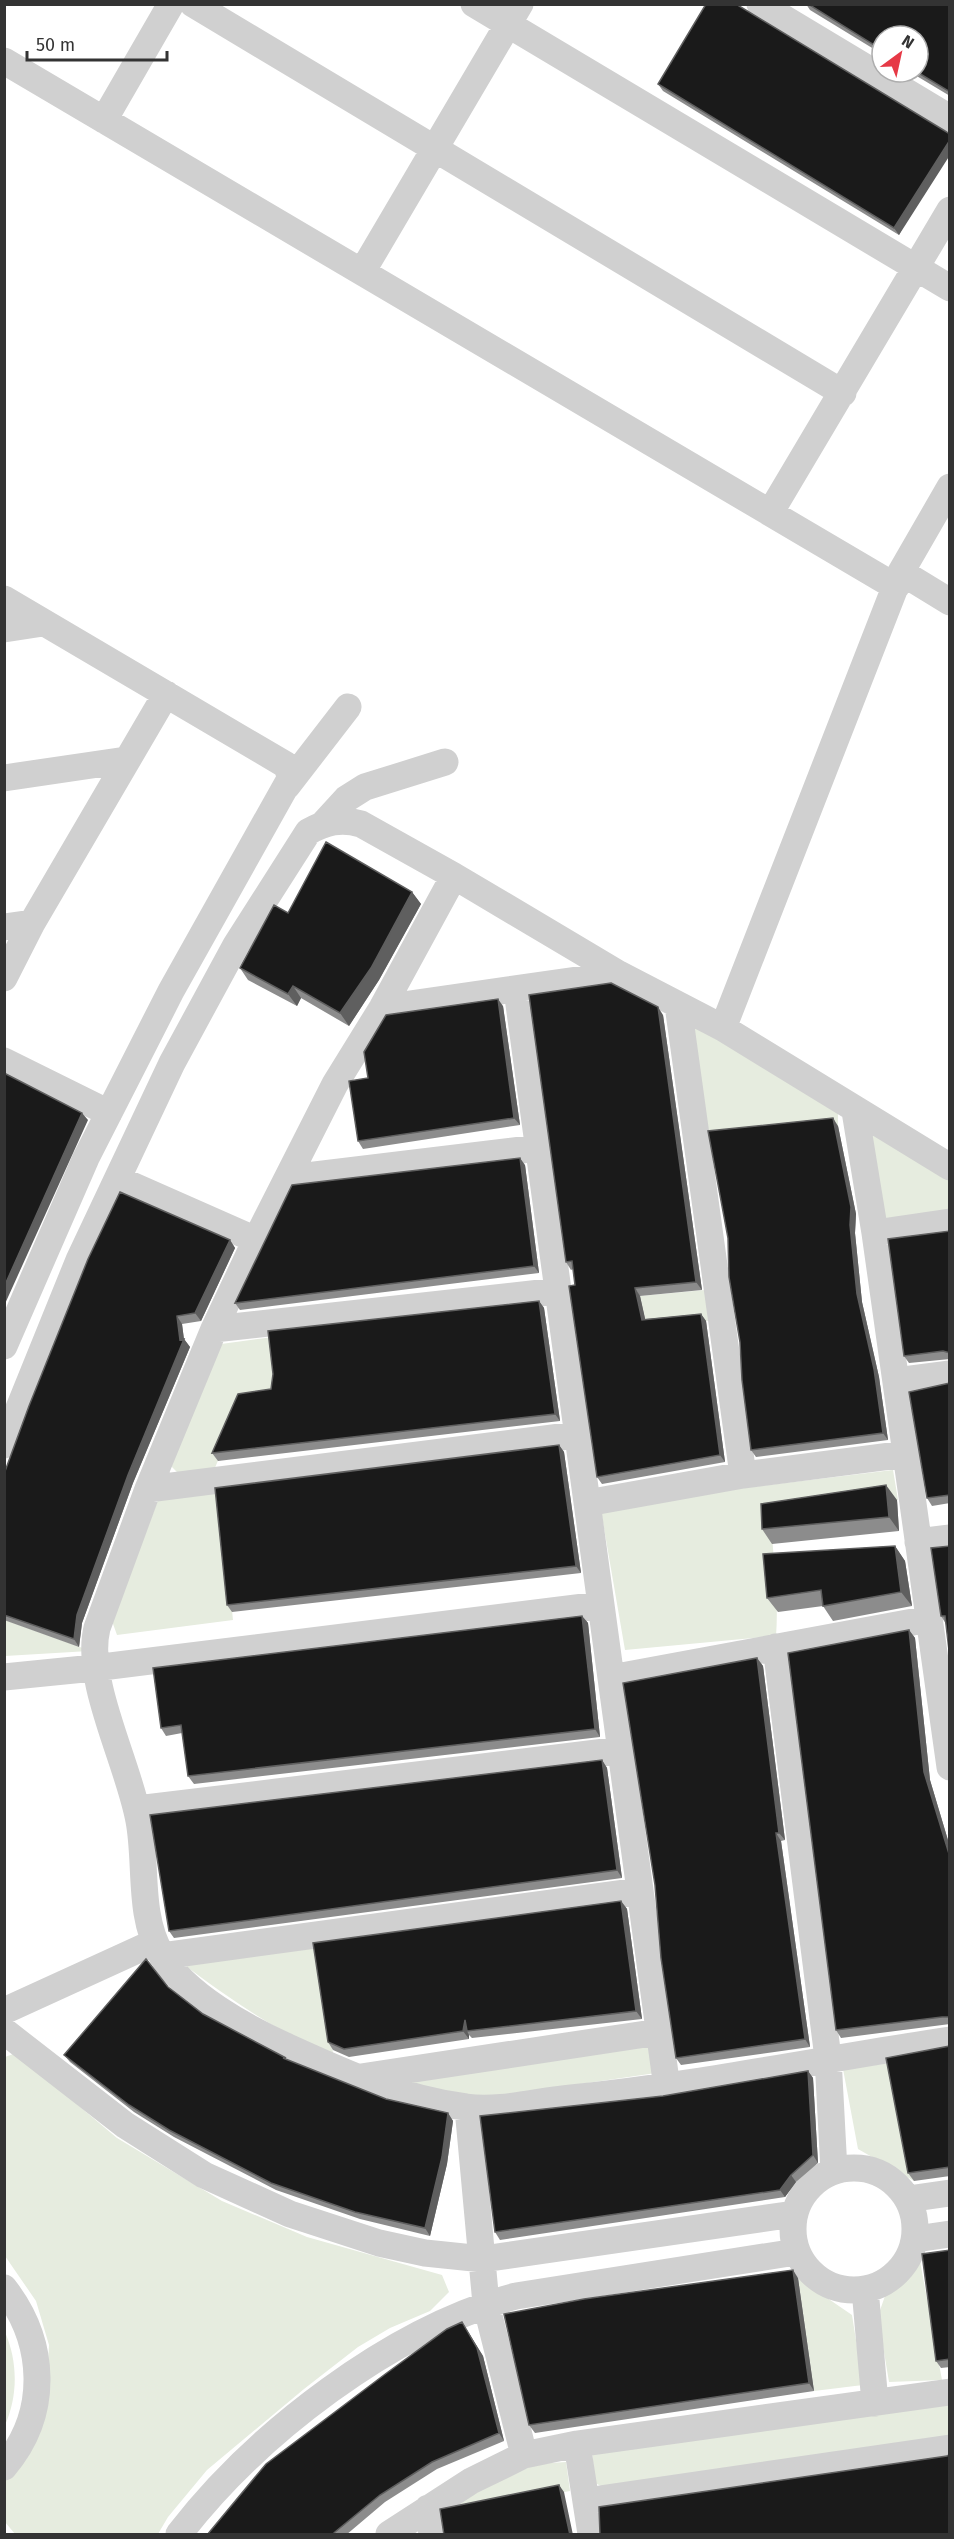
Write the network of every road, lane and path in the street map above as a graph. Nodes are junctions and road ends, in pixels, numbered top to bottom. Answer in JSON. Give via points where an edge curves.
{"nodes":[{"id":1,"x":171,"y":4,"type":"edge"},
{"id":2,"x":193,"y":4,"type":"edge"},
{"id":3,"x":474,"y":4,"type":"edge"},
{"id":4,"x":760,"y":4,"type":"edge"},
{"id":5,"x":514,"y":15,"type":"edge"},
{"id":6,"x":4,"y":61,"type":"edge"},
{"id":7,"x":950,"y":118,"type":"edge"},
{"id":8,"x":104,"y":120,"type":"junction"},
{"id":9,"x":435,"y":151,"type":"junction"},
{"id":10,"x":950,"y":210,"type":"edge"},
{"id":11,"x":916,"y":267,"type":"junction"},
{"id":12,"x":362,"y":272,"type":"junction"},
{"id":13,"x":950,"y":288,"type":"edge"},
{"id":14,"x":843,"y":393,"type":"junction"},
{"id":15,"x":950,"y":487,"type":"edge"},
{"id":16,"x":770,"y":513,"type":"junction"},
{"id":17,"x":898,"y":580,"type":"junction"},
{"id":18,"x":4,"y":599,"type":"edge"},
{"id":19,"x":950,"y":602,"type":"edge"},
{"id":20,"x":43,"y":622,"type":"junction"},
{"id":21,"x":4,"y":629,"type":"edge"},
{"id":22,"x":166,"y":694,"type":"junction"},
{"id":23,"x":348,"y":707,"type":"dead end"},
{"id":24,"x":126,"y":760,"type":"junction"},
{"id":25,"x":445,"y":762,"type":"dead end"},
{"id":26,"x":4,"y":778,"type":"edge"},
{"id":27,"x":287,"y":786,"type":"junction"},
{"id":28,"x":273,"y":811,"type":"junction"},
{"id":29,"x":316,"y":827,"type":"junction"},
{"id":30,"x":454,"y":876,"type":"junction"},
{"id":31,"x":32,"y":923,"type":"junction"},
{"id":32,"x":4,"y":927,"type":"edge"},
{"id":33,"x":619,"y":974,"type":"junction"},
{"id":34,"x":4,"y":978,"type":"edge"},
{"id":35,"x":517,"y":990,"type":"junction"},
{"id":36,"x":678,"y":1005,"type":"junction"},
{"id":37,"x":382,"y":1008,"type":"junction"},
{"id":38,"x":723,"y":1028,"type":"junction"},
{"id":39,"x":4,"y":1061,"type":"edge"},
{"id":40,"x":855,"y":1111,"type":"junction"},
{"id":41,"x":109,"y":1113,"type":"junction"},
{"id":42,"x":538,"y":1148,"type":"junction"},
{"id":43,"x":950,"y":1167,"type":"edge"},
{"id":44,"x":290,"y":1178,"type":"junction"},
{"id":45,"x":118,"y":1179,"type":"junction"},
{"id":46,"x":950,"y":1222,"type":"edge"},
{"id":47,"x":875,"y":1233,"type":"junction"},
{"id":48,"x":256,"y":1240,"type":"junction"},
{"id":49,"x":45,"y":1248,"type":"junction"},
{"id":50,"x":79,"y":1260,"type":"junction"},
{"id":51,"x":558,"y":1291,"type":"junction"},
{"id":52,"x":214,"y":1329,"type":"junction"},
{"id":53,"x":4,"y":1346,"type":"edge"},
{"id":54,"x":950,"y":1374,"type":"edge"},
{"id":55,"x":896,"y":1381,"type":"junction"},
{"id":56,"x":576,"y":1435,"type":"junction"},
{"id":57,"x":4,"y":1445,"type":"edge"},
{"id":58,"x":906,"y":1454,"type":"junction"},
{"id":59,"x":743,"y":1475,"type":"junction"},
{"id":60,"x":148,"y":1489,"type":"junction"},
{"id":61,"x":587,"y":1503,"type":"junction"},
{"id":62,"x":950,"y":1538,"type":"edge"},
{"id":63,"x":918,"y":1542,"type":"junction"},
{"id":64,"x":600,"y":1605,"type":"junction"},
{"id":65,"x":929,"y":1619,"type":"junction"},
{"id":66,"x":776,"y":1647,"type":"junction"},
{"id":67,"x":94,"y":1668,"type":"junction"},
{"id":68,"x":4,"y":1677,"type":"edge"},
{"id":69,"x":611,"y":1678,"type":"junction"},
{"id":70,"x":944,"y":1691,"type":"edge"},
{"id":71,"x":621,"y":1750,"type":"junction"},
{"id":72,"x":950,"y":1767,"type":"edge"},
{"id":73,"x":137,"y":1809,"type":"junction"},
{"id":74,"x":640,"y":1891,"type":"junction"},
{"id":75,"x":159,"y":1949,"type":"junction"},
{"id":76,"x":4,"y":2012,"type":"edge"},
{"id":77,"x":4,"y":2031,"type":"edge"},
{"id":78,"x":659,"y":2032,"type":"junction"},
{"id":79,"x":950,"y":2040,"type":"edge"},
{"id":80,"x":828,"y":2058,"type":"junction"},
{"id":81,"x":356,"y":2078,"type":"junction"},
{"id":82,"x":667,"y":2088,"type":"junction"},
{"id":83,"x":468,"y":2108,"type":"junction"},
{"id":84,"x":834,"y":2171,"type":"junction"},
{"id":85,"x":950,"y":2193,"type":"edge"},
{"id":86,"x":908,"y":2199,"type":"junction"},
{"id":87,"x":794,"y":2214,"type":"junction"},
{"id":88,"x":950,"y":2234,"type":"edge"},
{"id":89,"x":916,"y":2239,"type":"junction"},
{"id":90,"x":796,"y":2252,"type":"junction"},
{"id":91,"x":483,"y":2259,"type":"junction"},
{"id":92,"x":4,"y":2288,"type":"edge"},
{"id":93,"x":865,"y":2289,"type":"junction"},
{"id":94,"x":486,"y":2304,"type":"junction"},
{"id":95,"x":950,"y":2392,"type":"edge"},
{"id":96,"x":875,"y":2403,"type":"junction"},
{"id":97,"x":577,"y":2444,"type":"junction"},
{"id":98,"x":950,"y":2448,"type":"edge"},
{"id":99,"x":524,"y":2455,"type":"junction"},
{"id":100,"x":4,"y":2468,"type":"edge"},
{"id":101,"x":586,"y":2501,"type":"junction"},
{"id":102,"x":428,"y":2508,"type":"junction"},
{"id":103,"x":179,"y":2535,"type":"edge"},
{"id":104,"x":389,"y":2535,"type":"edge"},
{"id":105,"x":432,"y":2535,"type":"edge"},
{"id":106,"x":591,"y":2535,"type":"edge"}],
"edges":[{"from":1,"to":8,"type":"street"},
{"from":2,"to":9,"type":"street"},
{"from":3,"to":5,"type":"street"},
{"from":4,"to":7,"type":"street"},
{"from":5,"to":9,"type":"street"},
{"from":5,"to":11,"type":"street"},
{"from":6,"to":8,"type":"street"},
{"from":8,"to":12,"type":"street"},
{"from":9,"to":12,"type":"street"},
{"from":9,"to":14,"type":"street"},
{"from":10,"to":11,"type":"street"},
{"from":11,"to":13,"type":"street"},
{"from":11,"to":14,"type":"street"},
{"from":12,"to":16,"type":"street"},
{"from":14,"to":16,"type":"street"},
{"from":15,"to":17,"type":"street"},
{"from":16,"to":17,"type":"street"},
{"from":17,"to":19,"type":"street"},
{"from":17,"to":38,"type":"street"},
{"from":18,"to":20,"type":"street"},
{"from":20,"to":21,"type":"street"},
{"from":20,"to":22,"type":"street"},
{"from":22,"to":24,"type":"street"},
{"from":22,"to":27,"type":"street","via":[[286,765],[290,773]]},
{"from":23,"to":27,"type":"street"},
{"from":24,"to":26,"type":"street"},
{"from":24,"to":31,"type":"street"},
{"from":25,"to":29,"type":"street","via":[[365,787]]},
{"from":27,"to":28,"type":"street"},
{"from":28,"to":29,"type":"street"},
{"from":28,"to":41,"type":"street","via":[[171,991]]},
{"from":29,"to":30,"type":"street","via":[[349,820],[361,824]]},
{"from":29,"to":45,"type":"street","via":[[259,907],[203,1004]]},
{"from":30,"to":33,"type":"street"},
{"from":30,"to":37,"type":"street"},
{"from":31,"to":32,"type":"street"},
{"from":31,"to":34,"type":"street"},
{"from":33,"to":35,"type":"street"},
{"from":33,"to":36,"type":"street"},
{"from":35,"to":37,"type":"street"},
{"from":35,"to":42,"type":"street"},
{"from":36,"to":38,"type":"street"},
{"from":36,"to":59,"type":"street"},
{"from":37,"to":44,"type":"street","via":[[335,1084]]},
{"from":38,"to":40,"type":"street"},
{"from":39,"to":41,"type":"street"},
{"from":40,"to":43,"type":"street"},
{"from":40,"to":47,"type":"street"},
{"from":41,"to":49,"type":"street"},
{"from":42,"to":44,"type":"street"},
{"from":42,"to":51,"type":"street"},
{"from":44,"to":48,"type":"street"},
{"from":45,"to":48,"type":"street"},
{"from":45,"to":50,"type":"street"},
{"from":46,"to":47,"type":"street"},
{"from":47,"to":55,"type":"street"},
{"from":48,"to":52,"type":"street"},
{"from":49,"to":50,"type":"street"},
{"from":49,"to":53,"type":"street"},
{"from":50,"to":57,"type":"street"},
{"from":51,"to":52,"type":"street"},
{"from":51,"to":56,"type":"street"},
{"from":52,"to":60,"type":"street"},
{"from":54,"to":55,"type":"street"},
{"from":55,"to":58,"type":"street"},
{"from":56,"to":60,"type":"street"},
{"from":56,"to":61,"type":"street"},
{"from":58,"to":59,"type":"street"},
{"from":58,"to":63,"type":"street"},
{"from":59,"to":61,"type":"street"},
{"from":60,"to":67,"type":"street","via":[[97,1628]]},
{"from":61,"to":64,"type":"street"},
{"from":62,"to":63,"type":"street"},
{"from":63,"to":65,"type":"street"},
{"from":64,"to":67,"type":"street"},
{"from":64,"to":69,"type":"street"},
{"from":65,"to":66,"type":"street"},
{"from":65,"to":70,"type":"street"},
{"from":66,"to":69,"type":"street"},
{"from":66,"to":80,"type":"street"},
{"from":67,"to":68,"type":"street"},
{"from":67,"to":73,"type":"street"},
{"from":69,"to":71,"type":"street"},
{"from":70,"to":72,"type":"street"},
{"from":71,"to":73,"type":"street"},
{"from":71,"to":74,"type":"street"},
{"from":73,"to":75,"type":"street","via":[[149,1923]]},
{"from":74,"to":75,"type":"street"},
{"from":74,"to":78,"type":"street"},
{"from":75,"to":76,"type":"street"},
{"from":75,"to":81,"type":"street","via":[[183,1979],[230,2016]]},
{"from":77,"to":91,"type":"street","via":[[125,2125],[204,2175],[246,2196],[379,2243]]},
{"from":78,"to":81,"type":"street"},
{"from":78,"to":82,"type":"street"},
{"from":79,"to":80,"type":"street"},
{"from":80,"to":82,"type":"street"},
{"from":80,"to":84,"type":"street"},
{"from":81,"to":83,"type":"street","via":[[414,2097]]},
{"from":82,"to":83,"type":"street"},
{"from":83,"to":91,"type":"street"},
{"from":84,"to":86,"type":"street","via":[[855,2168],[876,2172],[895,2182]]},
{"from":84,"to":87,"type":"street","via":[[804,2193]]},
{"from":85,"to":86,"type":"street"},
{"from":86,"to":89,"type":"street","via":[[915,2218]]},
{"from":87,"to":90,"type":"street"},
{"from":87,"to":91,"type":"street"},
{"from":88,"to":89,"type":"street"},
{"from":89,"to":93,"type":"street","via":[[911,2256],[900,2271],[887,2283]]},
{"from":90,"to":93,"type":"street","via":[[818,2280],[834,2288]]},
{"from":90,"to":94,"type":"street"},
{"from":91,"to":94,"type":"street"},
{"from":92,"to":100,"type":"street","via":[[27,2325],[38,2383],[32,2420]]},
{"from":93,"to":96,"type":"street"},
{"from":94,"to":99,"type":"street"},
{"from":94,"to":103,"type":"street","via":[[431,2328],[337,2385],[252,2454]]},
{"from":95,"to":96,"type":"street"},
{"from":96,"to":97,"type":"street"},
{"from":97,"to":99,"type":"street"},
{"from":97,"to":101,"type":"street"},
{"from":98,"to":101,"type":"street"},
{"from":99,"to":102,"type":"street"},
{"from":101,"to":106,"type":"street"},
{"from":102,"to":104,"type":"street"},
{"from":102,"to":105,"type":"street"}]}
